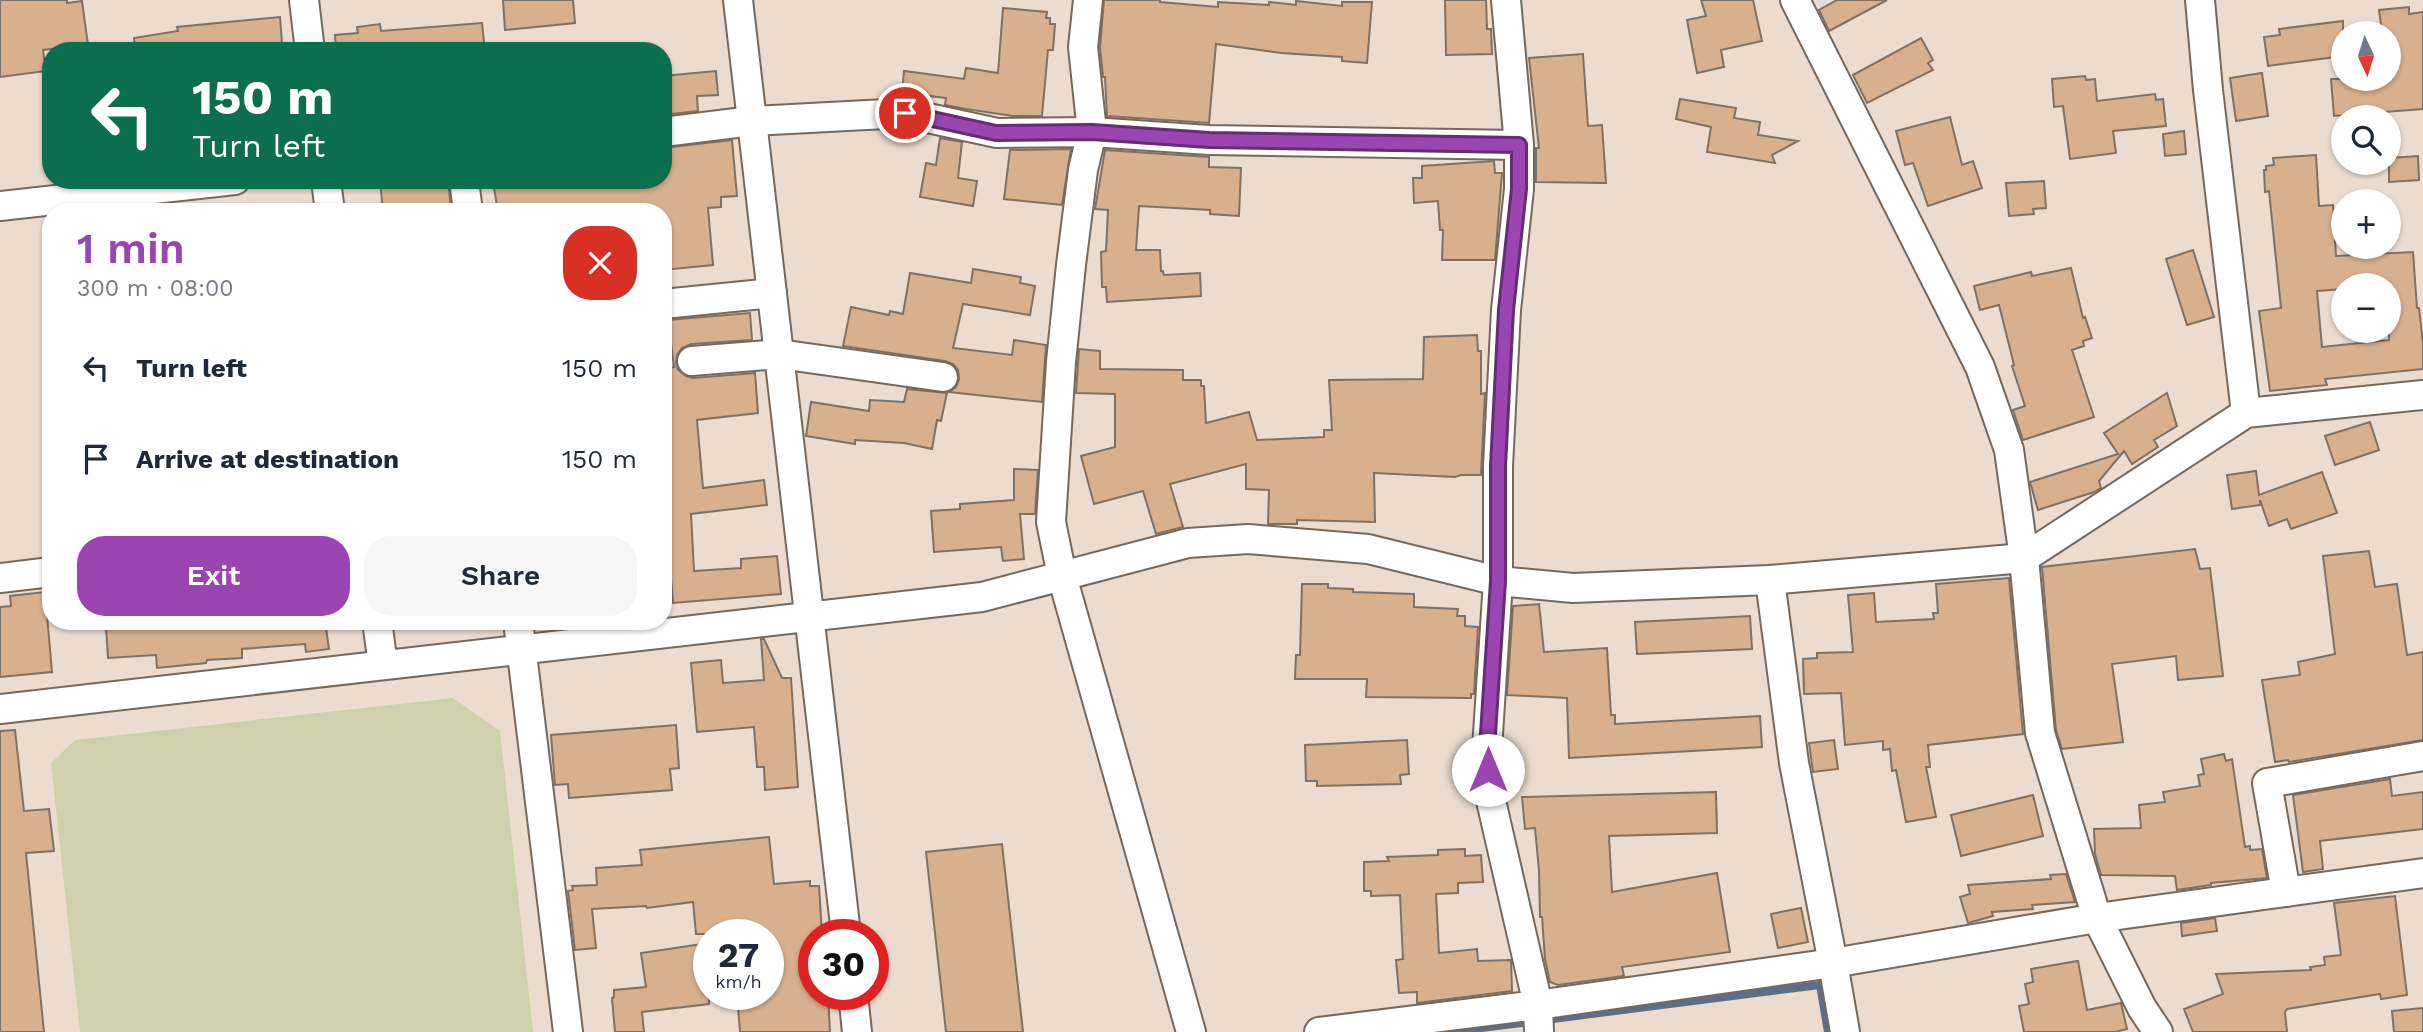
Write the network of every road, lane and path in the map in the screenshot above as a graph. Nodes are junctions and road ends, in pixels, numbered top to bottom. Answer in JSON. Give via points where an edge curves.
{"nodes":[{"id":1,"x":304,"y":0,"type":"edge"},
{"id":2,"x":738,"y":0,"type":"edge"},
{"id":3,"x":1088,"y":0,"type":"edge"},
{"id":4,"x":1506,"y":0,"type":"edge"},
{"id":5,"x":1795,"y":0,"type":"edge"},
{"id":6,"x":2200,"y":0,"type":"edge"},
{"id":7,"x":309,"y":42,"type":"edge"},
{"id":8,"x":752,"y":121,"type":"junction"},
{"id":9,"x":672,"y":130,"type":"edge"},
{"id":10,"x":1092,"y":132,"type":"junction"},
{"id":11,"x":1519,"y":145,"type":"junction"},
{"id":12,"x":154,"y":189,"type":"edge"},
{"id":13,"x":0,"y":206,"type":"edge"},
{"id":14,"x":772,"y":293,"type":"junction"},
{"id":15,"x":672,"y":303,"type":"edge"},
{"id":16,"x":779,"y":354,"type":"junction"},
{"id":17,"x":692,"y":361,"type":"dead end"},
{"id":18,"x":943,"y":377,"type":"dead end"},
{"id":19,"x":2423,"y":395,"type":"edge"},
{"id":20,"x":2246,"y":413,"type":"junction"},
{"id":21,"x":2024,"y":558,"type":"junction"},
{"id":22,"x":42,"y":573,"type":"edge"},
{"id":23,"x":1062,"y":576,"type":"junction"},
{"id":24,"x":0,"y":578,"type":"edge"},
{"id":25,"x":1770,"y":580,"type":"junction"},
{"id":26,"x":1498,"y":581,"type":"junction"},
{"id":27,"x":808,"y":615,"type":"junction"},
{"id":28,"x":672,"y":624,"type":"edge"},
{"id":29,"x":378,"y":630,"type":"edge"},
{"id":30,"x":591,"y":630,"type":"edge"},
{"id":31,"x":519,"y":635,"type":"edge"},
{"id":32,"x":383,"y":665,"type":"junction"},
{"id":33,"x":0,"y":709,"type":"edge"},
{"id":34,"x":2423,"y":756,"type":"edge"},
{"id":35,"x":2423,"y":873,"type":"edge"},
{"id":36,"x":2286,"y":892,"type":"junction"},
{"id":37,"x":2097,"y":918,"type":"junction"},
{"id":38,"x":844,"y":919,"type":"edge"},
{"id":39,"x":1833,"y":963,"type":"junction"},
{"id":40,"x":855,"y":1010,"type":"edge"},
{"id":41,"x":1539,"y":1018,"type":"edge"},
{"id":42,"x":568,"y":1032,"type":"edge"},
{"id":43,"x":857,"y":1032,"type":"edge"},
{"id":44,"x":1191,"y":1032,"type":"edge"},
{"id":45,"x":1321,"y":1032,"type":"edge"},
{"id":46,"x":1845,"y":1032,"type":"edge"},
{"id":47,"x":2158,"y":1032,"type":"edge"}],
"edges":[{"from":1,"to":7,"type":"street"},
{"from":2,"to":8,"type":"street"},
{"from":3,"to":10,"type":"street","via":[[1083,47]]},
{"from":4,"to":11,"type":"street"},
{"from":5,"to":21,"type":"street","via":[[1988,387],[2010,450]]},
{"from":6,"to":20,"type":"street"},
{"from":8,"to":9,"type":"street"},
{"from":8,"to":10,"type":"street","via":[[905,113],[996,133]]},
{"from":8,"to":14,"type":"street"},
{"from":10,"to":11,"type":"street","via":[[1209,140]]},
{"from":10,"to":23,"type":"street","via":[[1083,170],[1061,362],[1051,522]]},
{"from":11,"to":26,"type":"street","via":[[1498,466]]},
{"from":12,"to":13,"type":"street"},
{"from":14,"to":15,"type":"street"},
{"from":14,"to":16,"type":"street"},
{"from":16,"to":17,"type":"street"},
{"from":16,"to":18,"type":"street"},
{"from":16,"to":27,"type":"street"},
{"from":19,"to":20,"type":"street"},
{"from":20,"to":21,"type":"street"},
{"from":21,"to":25,"type":"street"},
{"from":21,"to":37,"type":"street","via":[[2040,733]]},
{"from":22,"to":24,"type":"street"},
{"from":23,"to":26,"type":"street","via":[[1188,544],[1248,539],[1368,549]]},
{"from":23,"to":27,"type":"street","via":[[982,597]]},
{"from":23,"to":44,"type":"street"},
{"from":25,"to":26,"type":"street","via":[[1573,588]]},
{"from":25,"to":39,"type":"street","via":[[1794,763]]},
{"from":26,"to":41,"type":"street","via":[[1487,749],[1489,792]]},
{"from":27,"to":28,"type":"street"},
{"from":27,"to":38,"type":"street"},
{"from":29,"to":32,"type":"street"},
{"from":30,"to":31,"type":"street"},
{"from":31,"to":32,"type":"street"},
{"from":31,"to":42,"type":"street"},
{"from":32,"to":33,"type":"street"},
{"from":34,"to":36,"type":"street","via":[[2267,783]]},
{"from":35,"to":36,"type":"street"},
{"from":36,"to":37,"type":"street"},
{"from":37,"to":39,"type":"street"},
{"from":37,"to":47,"type":"street"},
{"from":39,"to":41,"type":"street"},
{"from":39,"to":46,"type":"street"},
{"from":40,"to":43,"type":"street"},
{"from":41,"to":45,"type":"street"}]}
